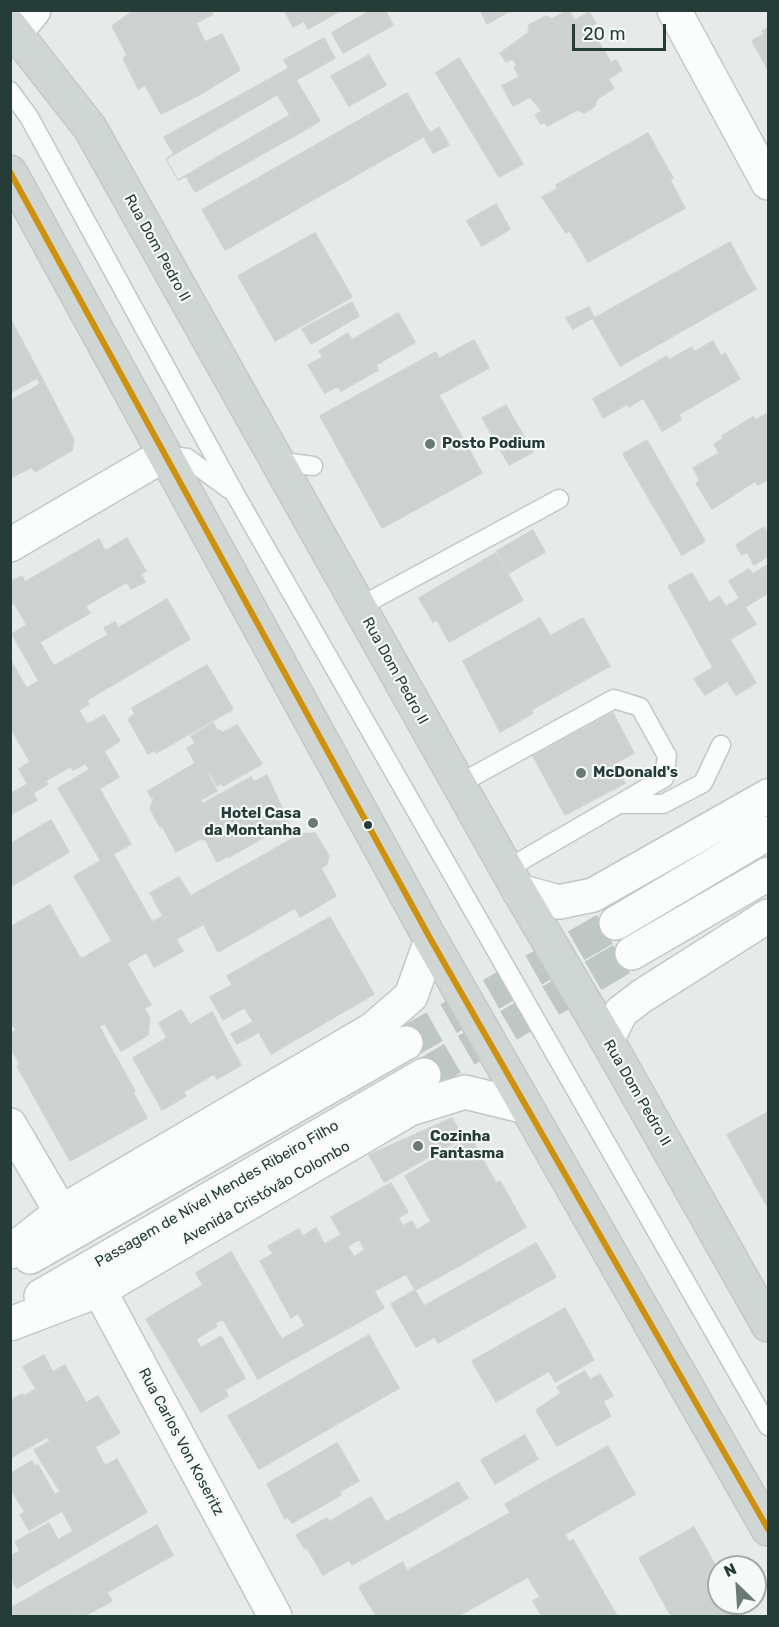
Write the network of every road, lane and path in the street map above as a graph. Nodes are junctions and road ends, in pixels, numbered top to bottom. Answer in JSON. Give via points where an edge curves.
{"nodes":[{"id":1,"x":674,"y":10,"type":"edge"},
{"id":2,"x":18,"y":27,"type":"edge"},
{"id":3,"x":10,"y":91,"type":"edge"},
{"id":4,"x":10,"y":172,"type":"edge"},
{"id":5,"x":768,"y":183,"type":"edge"},
{"id":6,"x":164,"y":455,"type":"junction"},
{"id":7,"x":277,"y":461,"type":"junction"},
{"id":8,"x":313,"y":466,"type":"dead end"},
{"id":9,"x":235,"y":494,"type":"junction"},
{"id":10,"x":559,"y":499,"type":"dead end"},
{"id":11,"x":10,"y":545,"type":"edge"},
{"id":12,"x":359,"y":607,"type":"junction"},
{"id":13,"x":721,"y":745,"type":"dead end"},
{"id":14,"x":459,"y":784,"type":"junction"},
{"id":15,"x":768,"y":796,"type":"edge"},
{"id":16,"x":618,"y":804,"type":"junction"},
{"id":17,"x":768,"y":833,"type":"edge"},
{"id":18,"x":768,"y":874,"type":"edge"},
{"id":19,"x":513,"y":880,"type":"junction"},
{"id":20,"x":768,"y":916,"type":"edge"},
{"id":21,"x":616,"y":922,"type":"tunnel mouth"},
{"id":22,"x":431,"y":940,"type":"junction"},
{"id":23,"x":632,"y":953,"type":"tunnel mouth"},
{"id":24,"x":607,"y":1040,"type":"junction"},
{"id":25,"x":406,"y":1043,"type":"tunnel mouth"},
{"id":26,"x":424,"y":1075,"type":"tunnel mouth"},
{"id":27,"x":526,"y":1107,"type":"junction"},
{"id":28,"x":10,"y":1125,"type":"edge"},
{"id":29,"x":61,"y":1212,"type":"junction"},
{"id":30,"x":10,"y":1252,"type":"edge"},
{"id":31,"x":10,"y":1268,"type":"edge"},
{"id":32,"x":94,"y":1279,"type":"junction"},
{"id":33,"x":10,"y":1313,"type":"edge"},
{"id":34,"x":10,"y":1324,"type":"edge"},
{"id":35,"x":768,"y":1325,"type":"edge"},
{"id":36,"x":768,"y":1426,"type":"edge"},
{"id":37,"x":768,"y":1529,"type":"edge"},
{"id":38,"x":274,"y":1617,"type":"edge"}],
"edges":[{"from":1,"to":5,"type":"main road"},
{"from":2,"to":7,"type":"main road","name":"Rua Dom Pedro II","via":[[90,128]]},
{"from":3,"to":9,"type":"lane","via":[[29,117]]},
{"from":4,"to":6,"type":"main road"},
{"from":6,"to":9,"type":"lane","via":[[187,458]]},
{"from":6,"to":11,"type":"main road"},
{"from":6,"to":22,"type":"main road"},
{"from":7,"to":8,"type":"lane"},
{"from":7,"to":12,"type":"main road","name":"Rua Dom Pedro II"},
{"from":9,"to":36,"type":"lane"},
{"from":10,"to":12,"type":"lane"},
{"from":12,"to":14,"type":"main road","name":"Rua Dom Pedro II"},
{"from":13,"to":16,"type":"lane","via":[[703,783],[663,804]]},
{"from":14,"to":16,"type":"lane","via":[[614,699],[640,707],[667,756],[664,778]]},
{"from":14,"to":19,"type":"main road","name":"Rua Dom Pedro II"},
{"from":15,"to":19,"type":"main road","via":[[593,895],[559,902]]},
{"from":16,"to":19,"type":"lane"},
{"from":17,"to":21,"type":"main road"},
{"from":18,"to":23,"type":"main road"},
{"from":19,"to":24,"type":"main road","name":"Rua Dom Pedro II"},
{"from":20,"to":24,"type":"main road","via":[[621,1012]]},
{"from":22,"to":27,"type":"main road"},
{"from":22,"to":29,"type":"main road","via":[[411,996],[373,1029]]},
{"from":24,"to":35,"type":"main road","name":"Rua Dom Pedro II"},
{"from":25,"to":31,"type":"main road"},
{"from":26,"to":32,"type":"main road","name":"Passagem de Nível Mendes Ribeiro Filho"},
{"from":27,"to":32,"type":"main road","name":"Avenida Cristóvão Colombo","via":[[465,1092],[410,1109]]},
{"from":27,"to":37,"type":"main road"},
{"from":28,"to":29,"type":"main road"},
{"from":29,"to":30,"type":"main road"},
{"from":32,"to":33,"type":"main road","name":"Passagem de Nível Mendes Ribeiro Filho"},
{"from":32,"to":34,"type":"main road","name":"Avenida Cristóvão Colombo"},
{"from":32,"to":38,"type":"main road","name":"Rua Carlos Von Koseritz"}]}
